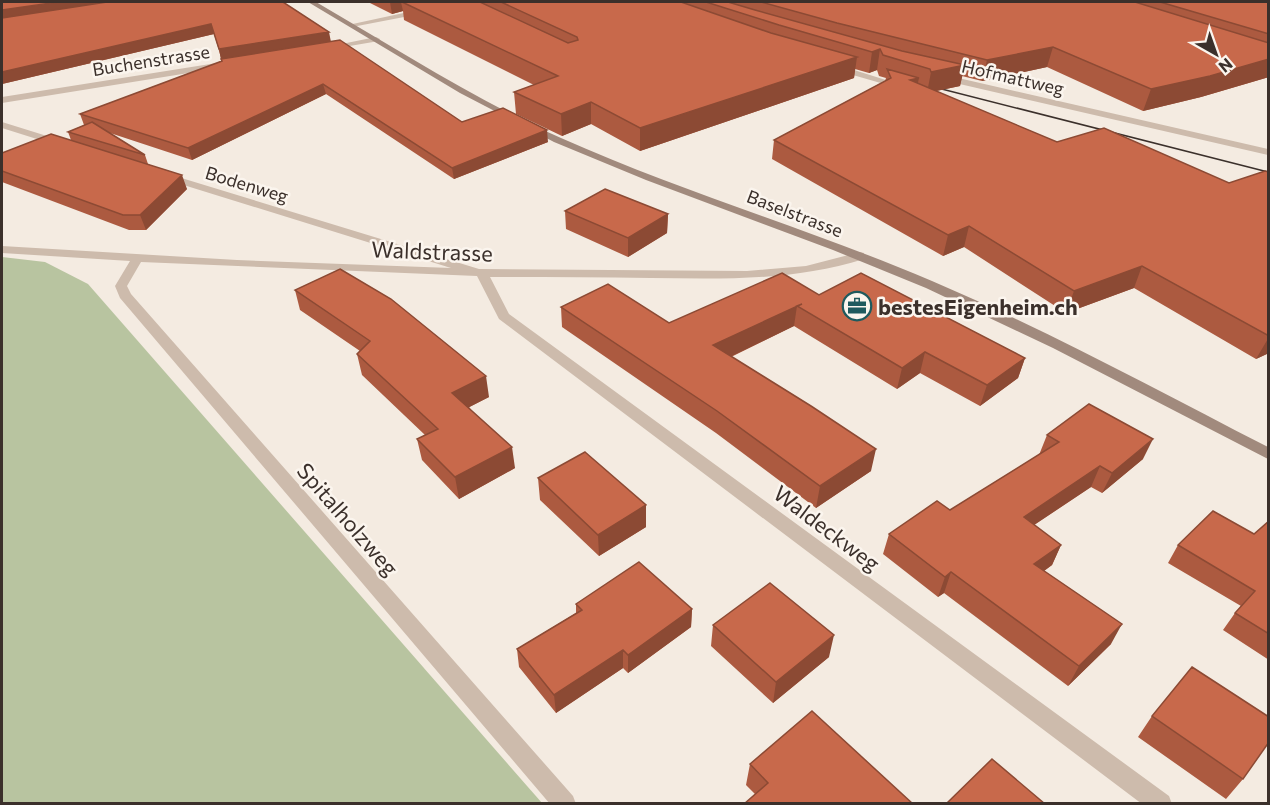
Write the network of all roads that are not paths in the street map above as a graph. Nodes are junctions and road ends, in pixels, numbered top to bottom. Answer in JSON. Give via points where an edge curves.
{"nodes":[{"id":1,"x":312,"y":2,"type":"edge"},
{"id":2,"x":427,"y":10,"type":"edge"},
{"id":3,"x":352,"y":25,"type":"junction"},
{"id":4,"x":376,"y":39,"type":"junction"},
{"id":5,"x":320,"y":49,"type":"edge"},
{"id":6,"x":229,"y":64,"type":"edge"},
{"id":7,"x":825,"y":65,"type":"edge"},
{"id":8,"x":929,"y":74,"type":"edge"},
{"id":9,"x":910,"y":89,"type":"edge"},
{"id":10,"x":2,"y":100,"type":"edge"},
{"id":11,"x":2,"y":125,"type":"edge"},
{"id":12,"x":70,"y":146,"type":"edge"},
{"id":13,"x":1269,"y":152,"type":"edge"},
{"id":14,"x":150,"y":171,"type":"edge"},
{"id":15,"x":2,"y":249,"type":"edge"},
{"id":16,"x":860,"y":256,"type":"junction"},
{"id":17,"x":137,"y":258,"type":"junction"},
{"id":18,"x":482,"y":274,"type":"junction"},
{"id":19,"x":1269,"y":454,"type":"edge"},
{"id":20,"x":565,"y":804,"type":"edge"},
{"id":21,"x":1161,"y":804,"type":"edge"}],
"edges":[{"from":1,"to":3,"type":"main road","name":"Baselstrasse"},
{"from":2,"to":3,"type":"street"},
{"from":3,"to":4,"type":"main road","name":"Baselstrasse"},
{"from":4,"to":5,"type":"street"},
{"from":4,"to":16,"type":"main road","name":"Baselstrasse","via":[[488,105],[557,140]]},
{"from":6,"to":10,"type":"street","name":"Buchenstrasse"},
{"from":7,"to":9,"type":"street"},
{"from":8,"to":13,"type":"street","name":"Hofmattweg"},
{"from":11,"to":12,"type":"street"},
{"from":14,"to":18,"type":"street","name":"Bodenweg"},
{"from":15,"to":17,"type":"street","name":"Waldstrasse"},
{"from":16,"to":18,"type":"street","name":"Waldstrasse","via":[[792,272]]},
{"from":16,"to":19,"type":"main road","name":"Baselstrasse","via":[[992,312]]},
{"from":17,"to":18,"type":"street","name":"Waldstrasse"},
{"from":17,"to":20,"type":"street","name":"Spitalholzweg","via":[[121,286],[124,295]]},
{"from":18,"to":21,"type":"street","name":"Waldeckweg","via":[[504,316]]}]}
